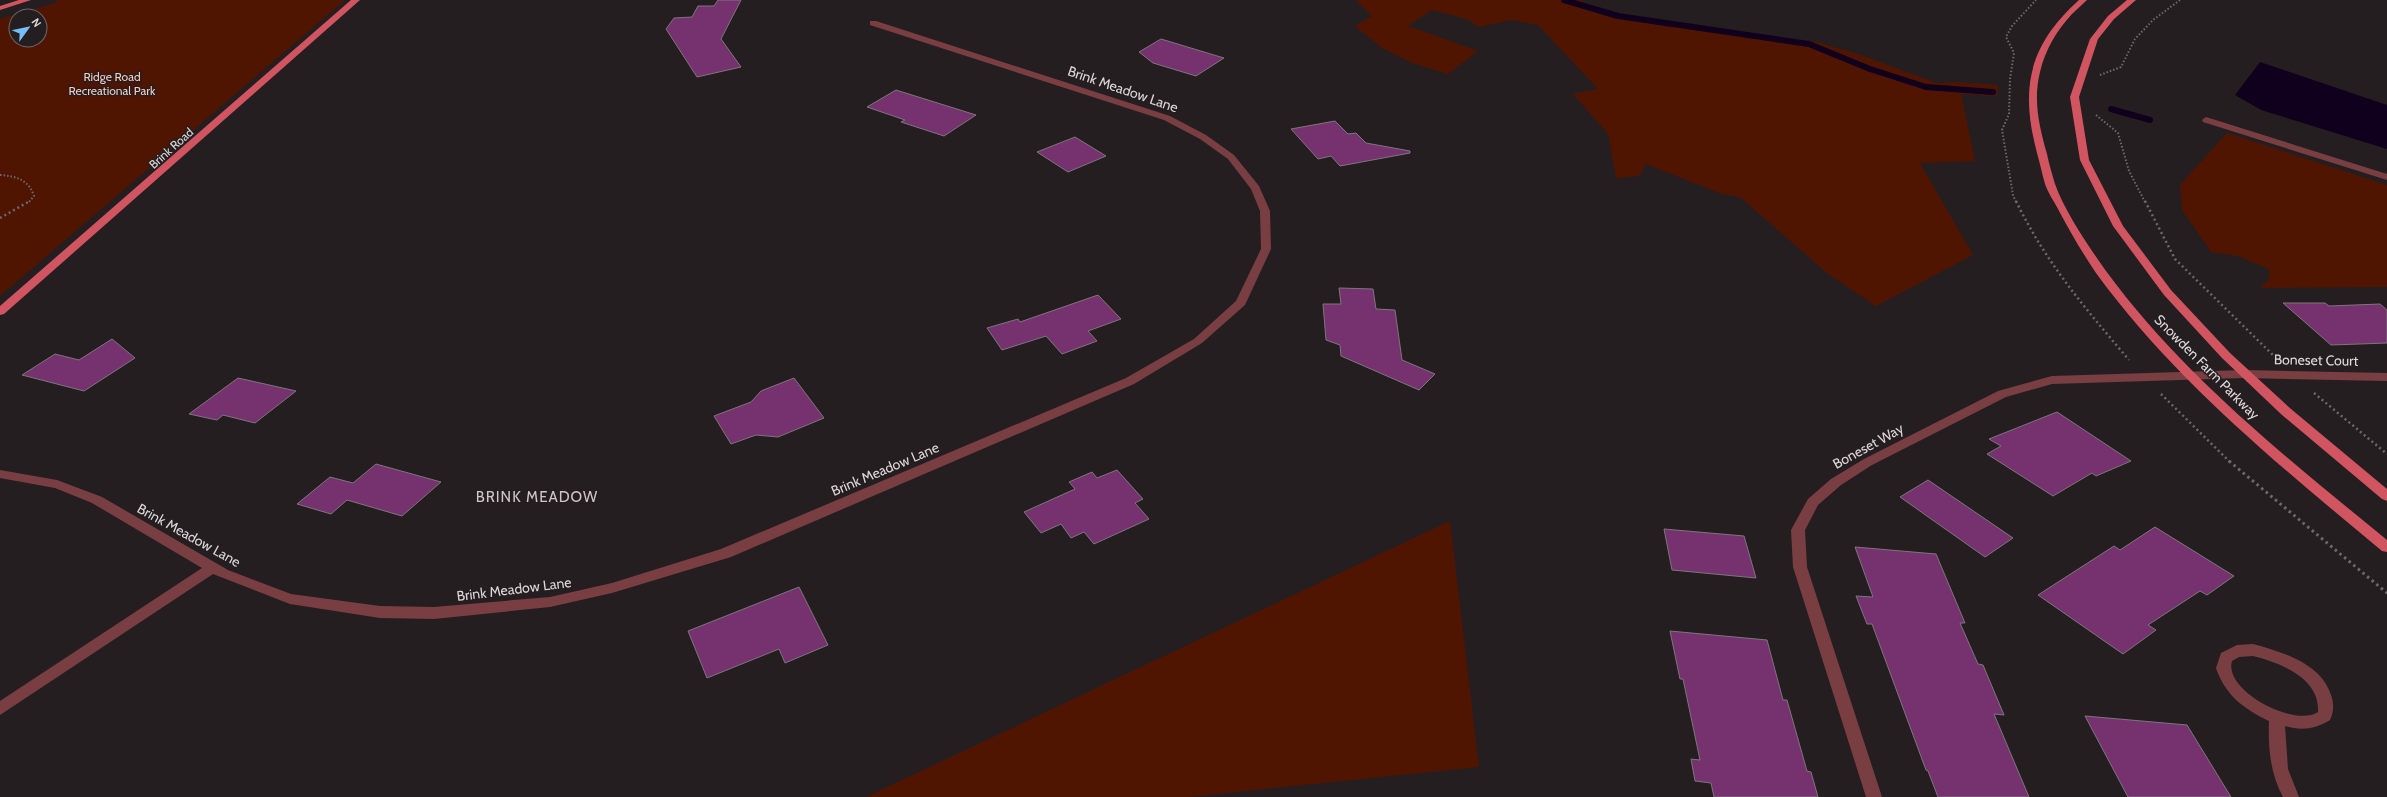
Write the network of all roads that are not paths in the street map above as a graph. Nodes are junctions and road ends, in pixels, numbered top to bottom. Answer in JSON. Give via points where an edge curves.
{"nodes":[{"id":1,"x":27,"y":0,"type":"edge"},
{"id":2,"x":356,"y":0,"type":"edge"},
{"id":3,"x":2082,"y":0,"type":"edge"},
{"id":4,"x":2132,"y":0,"type":"edge"},
{"id":5,"x":0,"y":8,"type":"edge"},
{"id":6,"x":873,"y":23,"type":"dead end"},
{"id":7,"x":2206,"y":120,"type":"dead end"},
{"id":8,"x":2387,"y":177,"type":"edge"},
{"id":9,"x":0,"y":312,"type":"edge"},
{"id":10,"x":2244,"y":374,"type":"junction"},
{"id":11,"x":2189,"y":375,"type":"junction"},
{"id":12,"x":2387,"y":377,"type":"edge"},
{"id":13,"x":0,"y":474,"type":"edge"},
{"id":14,"x":2387,"y":496,"type":"edge"},
{"id":15,"x":2387,"y":547,"type":"edge"},
{"id":16,"x":212,"y":568,"type":"junction"},
{"id":17,"x":0,"y":709,"type":"edge"},
{"id":18,"x":2277,"y":717,"type":"junction"},
{"id":19,"x":1874,"y":797,"type":"edge"},
{"id":20,"x":2291,"y":797,"type":"edge"}],
"edges":[{"from":1,"to":5,"type":"main road"},
{"from":2,"to":9,"type":"main road","name":"Brink Road"},
{"from":3,"to":11,"type":"main road","name":"Snowden Farm Parkway","via":[[2054,28],[2037,64],[2031,104],[2038,152],[2057,202],[2084,249],[2142,325]]},
{"from":4,"to":10,"type":"main road","name":"Snowden Farm Parkway","via":[[2107,21],[2086,52],[2077,76],[2074,116],[2086,164],[2108,210],[2141,260],[2181,309]]},
{"from":6,"to":16,"type":"street","name":"Brink Meadow Lane","via":[[1167,118],[1203,136],[1231,158],[1256,188],[1265,211],[1266,249],[1240,303],[1198,341],[1130,381],[726,553],[612,588],[550,602],[434,613],[380,612],[290,598]]},
{"from":7,"to":8,"type":"street"},
{"from":10,"to":11,"type":"street","name":"Boneset Way"},
{"from":10,"to":12,"type":"street","name":"Boneset Court"},
{"from":10,"to":14,"type":"main road","name":"Snowden Farm Parkway","via":[[2332,453]]},
{"from":11,"to":15,"type":"main road","name":"Snowden Farm Parkway"},
{"from":11,"to":19,"type":"street","name":"Boneset Way","via":[[2052,380],[2002,394],[1868,462],[1836,482],[1813,502],[1798,530],[1800,567]]},
{"from":13,"to":16,"type":"street","name":"Brink Meadow Lane","via":[[57,484],[97,500]]},
{"from":16,"to":17,"type":"street"},
{"from":18,"to":18,"type":"street","via":[[2297,722],[2315,721],[2326,715],[2328,704],[2323,691],[2311,677],[2293,664],[2273,655],[2237,651],[2226,657],[2223,667],[2226,680],[2238,694],[2256,707]]},
{"from":18,"to":20,"type":"street","via":[[2276,744],[2284,786]]}]}
